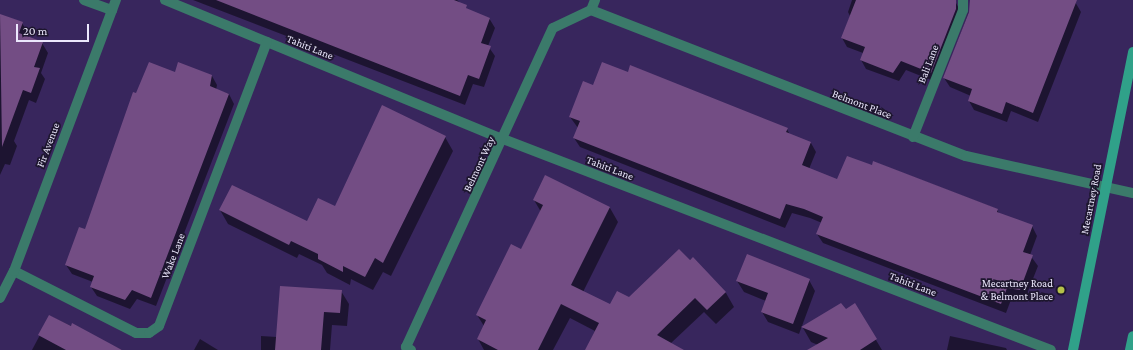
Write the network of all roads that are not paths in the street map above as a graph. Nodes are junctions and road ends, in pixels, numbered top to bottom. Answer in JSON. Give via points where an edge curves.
{"nodes":[{"id":1,"x":84,"y":0,"type":"edge"},
{"id":2,"x":116,"y":0,"type":"edge"},
{"id":3,"x":165,"y":0,"type":"edge"},
{"id":4,"x":595,"y":0,"type":"edge"},
{"id":5,"x":963,"y":0,"type":"edge"},
{"id":6,"x":112,"y":10,"type":"junction"},
{"id":7,"x":591,"y":10,"type":"junction"},
{"id":8,"x":267,"y":42,"type":"junction"},
{"id":9,"x":1133,"y":52,"type":"edge"},
{"id":10,"x":913,"y":137,"type":"junction"},
{"id":11,"x":503,"y":139,"type":"junction"},
{"id":12,"x":1106,"y":188,"type":"junction"},
{"id":13,"x":1133,"y":193,"type":"edge"},
{"id":14,"x":14,"y":271,"type":"junction"},
{"id":15,"x":0,"y":298,"type":"edge"},
{"id":16,"x":1133,"y":336,"type":"edge"},
{"id":17,"x":408,"y":348,"type":"edge"},
{"id":18,"x":1051,"y":350,"type":"edge"},
{"id":19,"x":1073,"y":350,"type":"edge"},
{"id":20,"x":1130,"y":350,"type":"edge"}],
"edges":[{"from":1,"to":6,"type":"street"},
{"from":2,"to":6,"type":"street","name":"Fir Avenue"},
{"from":3,"to":8,"type":"street","name":"Tahiti Lane"},
{"from":4,"to":7,"type":"street"},
{"from":5,"to":10,"type":"street","name":"Bali Lane","via":[[963,10]]},
{"from":6,"to":14,"type":"street","name":"Fir Avenue"},
{"from":7,"to":10,"type":"street","name":"Belmont Place"},
{"from":7,"to":11,"type":"street","name":"Belmont Way","via":[[553,28]]},
{"from":8,"to":11,"type":"street","name":"Tahiti Lane"},
{"from":8,"to":14,"type":"street","name":"Wake Lane","via":[[159,326],[149,333],[136,333]]},
{"from":9,"to":12,"type":"main road","name":"Mecartney Road"},
{"from":10,"to":12,"type":"street","name":"Belmont Place","via":[[980,160]]},
{"from":11,"to":17,"type":"street","name":"Belmont Way"},
{"from":11,"to":18,"type":"street","name":"Tahiti Lane"},
{"from":12,"to":13,"type":"street","name":"Belmont Place"},
{"from":12,"to":19,"type":"main road","name":"Mecartney Road"},
{"from":14,"to":15,"type":"street","name":"Fir Avenue"},
{"from":16,"to":20,"type":"main road"}]}
